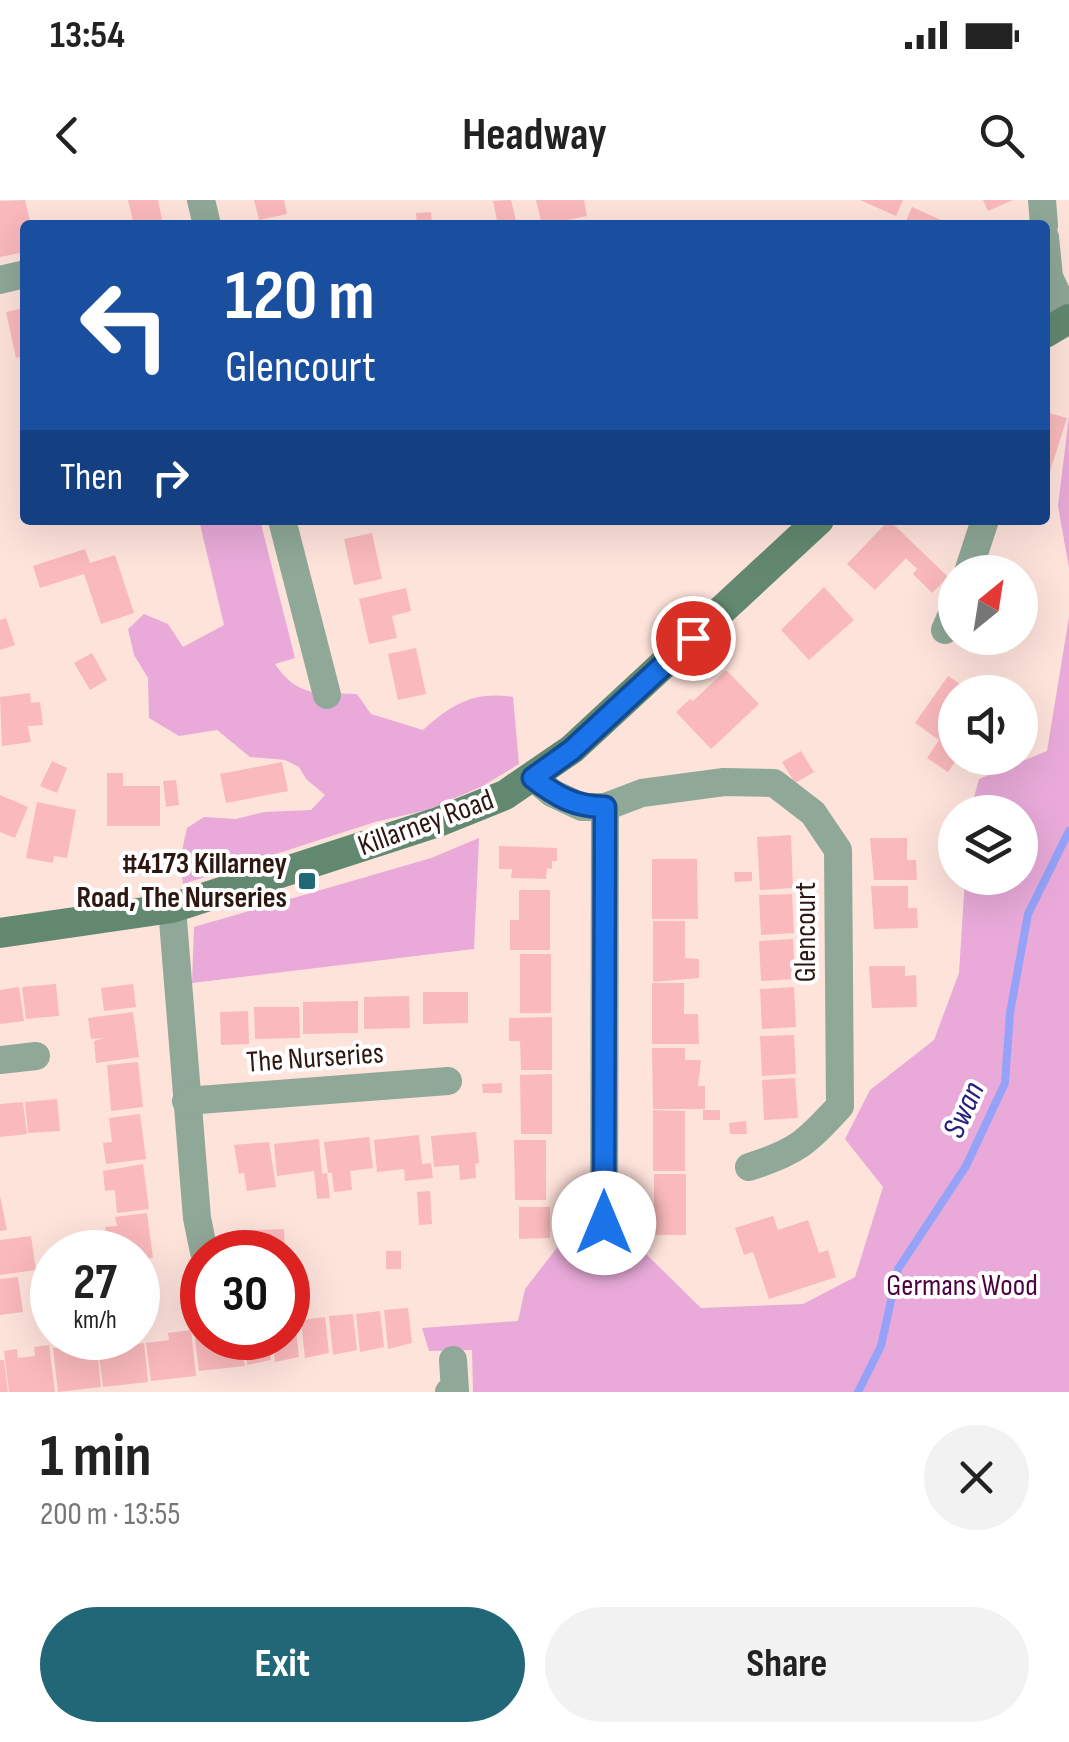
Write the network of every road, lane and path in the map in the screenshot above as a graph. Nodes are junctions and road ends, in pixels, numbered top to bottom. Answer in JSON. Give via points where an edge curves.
{"nodes":[{"id":1,"x":1050,"y":279,"type":"edge"},
{"id":2,"x":1069,"y":319,"type":"edge"},
{"id":3,"x":283,"y":525,"type":"edge"},
{"id":4,"x":815,"y":525,"type":"edge"},
{"id":5,"x":983,"y":525,"type":"edge"},
{"id":6,"x":974,"y":555,"type":"edge"},
{"id":7,"x":327,"y":695,"type":"dead end"},
{"id":8,"x":533,"y":778,"type":"junction"},
{"id":9,"x":605,"y":807,"type":"junction"},
{"id":10,"x":172,"y":908,"type":"junction"},
{"id":11,"x":0,"y":932,"type":"edge"},
{"id":12,"x":36,"y":1056,"type":"dead end"},
{"id":13,"x":0,"y":1060,"type":"edge"},
{"id":14,"x":448,"y":1080,"type":"dead end"},
{"id":15,"x":186,"y":1101,"type":"junction"},
{"id":16,"x":749,"y":1167,"type":"dead end"},
{"id":17,"x":604,"y":1223,"type":"dead end"},
{"id":18,"x":199,"y":1230,"type":"edge"},
{"id":19,"x":453,"y":1360,"type":"dead end"},
{"id":20,"x":449,"y":1392,"type":"edge"}],
"edges":[{"from":1,"to":2,"type":"street"},
{"from":3,"to":7,"type":"street"},
{"from":4,"to":8,"type":"main road","name":"Killarney Road","via":[[572,750]]},
{"from":5,"to":6,"type":"street"},
{"from":8,"to":9,"type":"street","via":[[582,807]]},
{"from":8,"to":10,"type":"main road","name":"Killarney Road","via":[[456,816]]},
{"from":9,"to":16,"type":"street","name":"Glencourt","via":[[642,793],[774,783],[813,813],[838,850],[840,1106],[803,1146]]},
{"from":9,"to":17,"type":"street"},
{"from":10,"to":11,"type":"main road","name":"Killarney Road"},
{"from":10,"to":15,"type":"street"},
{"from":12,"to":13,"type":"street"},
{"from":14,"to":15,"type":"street","name":"The Nurseries"},
{"from":15,"to":18,"type":"street"},
{"from":19,"to":20,"type":"street","via":[[455,1391]]}]}
